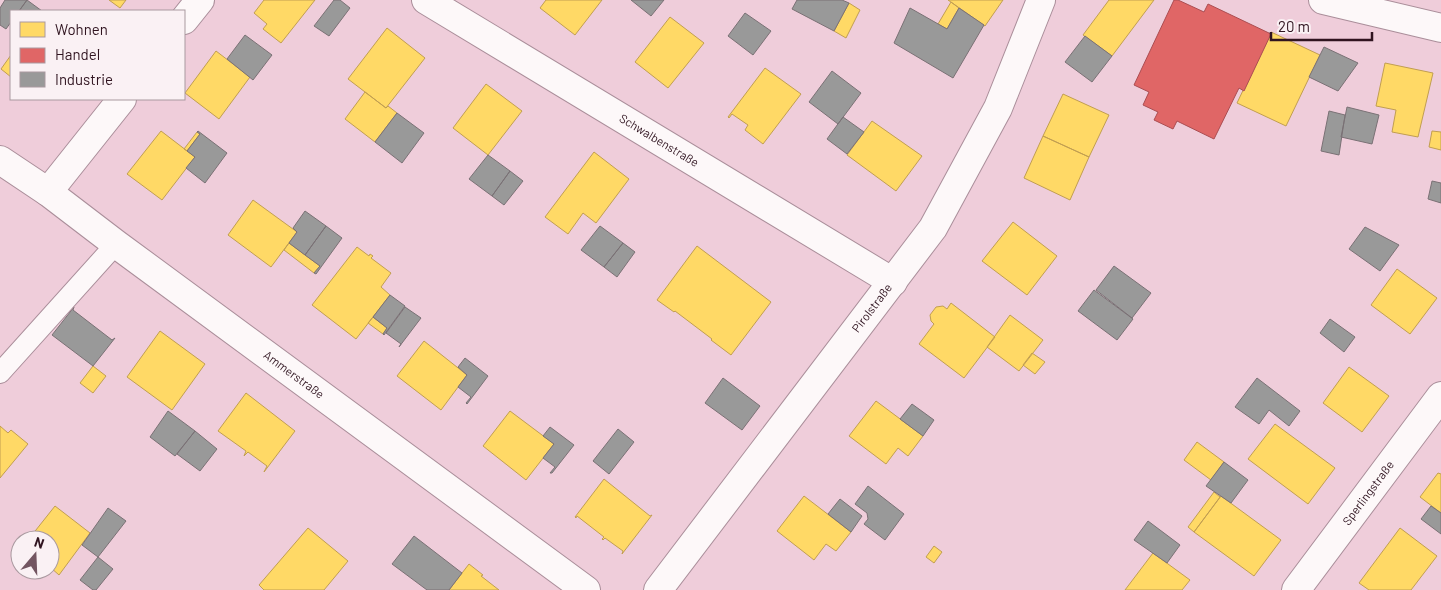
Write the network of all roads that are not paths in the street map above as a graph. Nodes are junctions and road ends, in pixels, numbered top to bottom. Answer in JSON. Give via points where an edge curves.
{"nodes":[{"id":1,"x":200,"y":0,"type":"edge"},
{"id":2,"x":426,"y":0,"type":"edge"},
{"id":3,"x":1041,"y":0,"type":"edge"},
{"id":4,"x":1325,"y":0,"type":"edge"},
{"id":5,"x":185,"y":19,"type":"edge"},
{"id":6,"x":1441,"y":28,"type":"edge"},
{"id":7,"x":121,"y":100,"type":"edge"},
{"id":8,"x":0,"y":160,"type":"edge"},
{"id":9,"x":48,"y":192,"type":"junction"},
{"id":10,"x":116,"y":244,"type":"junction"},
{"id":11,"x":893,"y":282,"type":"junction"},
{"id":12,"x":0,"y":374,"type":"edge"},
{"id":13,"x":1441,"y":396,"type":"edge"},
{"id":14,"x":586,"y":590,"type":"edge"},
{"id":15,"x":658,"y":590,"type":"edge"},
{"id":16,"x":1296,"y":590,"type":"edge"}],
"edges":[{"from":1,"to":5,"type":"street"},
{"from":2,"to":11,"type":"street","name":"Schwalbenstraße"},
{"from":3,"to":11,"type":"street","name":"Pirolstraße","via":[[998,108],[933,228]]},
{"from":4,"to":6,"type":"street"},
{"from":7,"to":9,"type":"street"},
{"from":8,"to":9,"type":"street","name":"Ammerstraße"},
{"from":9,"to":10,"type":"street","name":"Ammerstraße"},
{"from":10,"to":12,"type":"lane"},
{"from":10,"to":14,"type":"street","name":"Ammerstraße"},
{"from":11,"to":15,"type":"street","name":"Pirolstraße"},
{"from":13,"to":16,"type":"street","name":"Sperlingstraße"}]}
